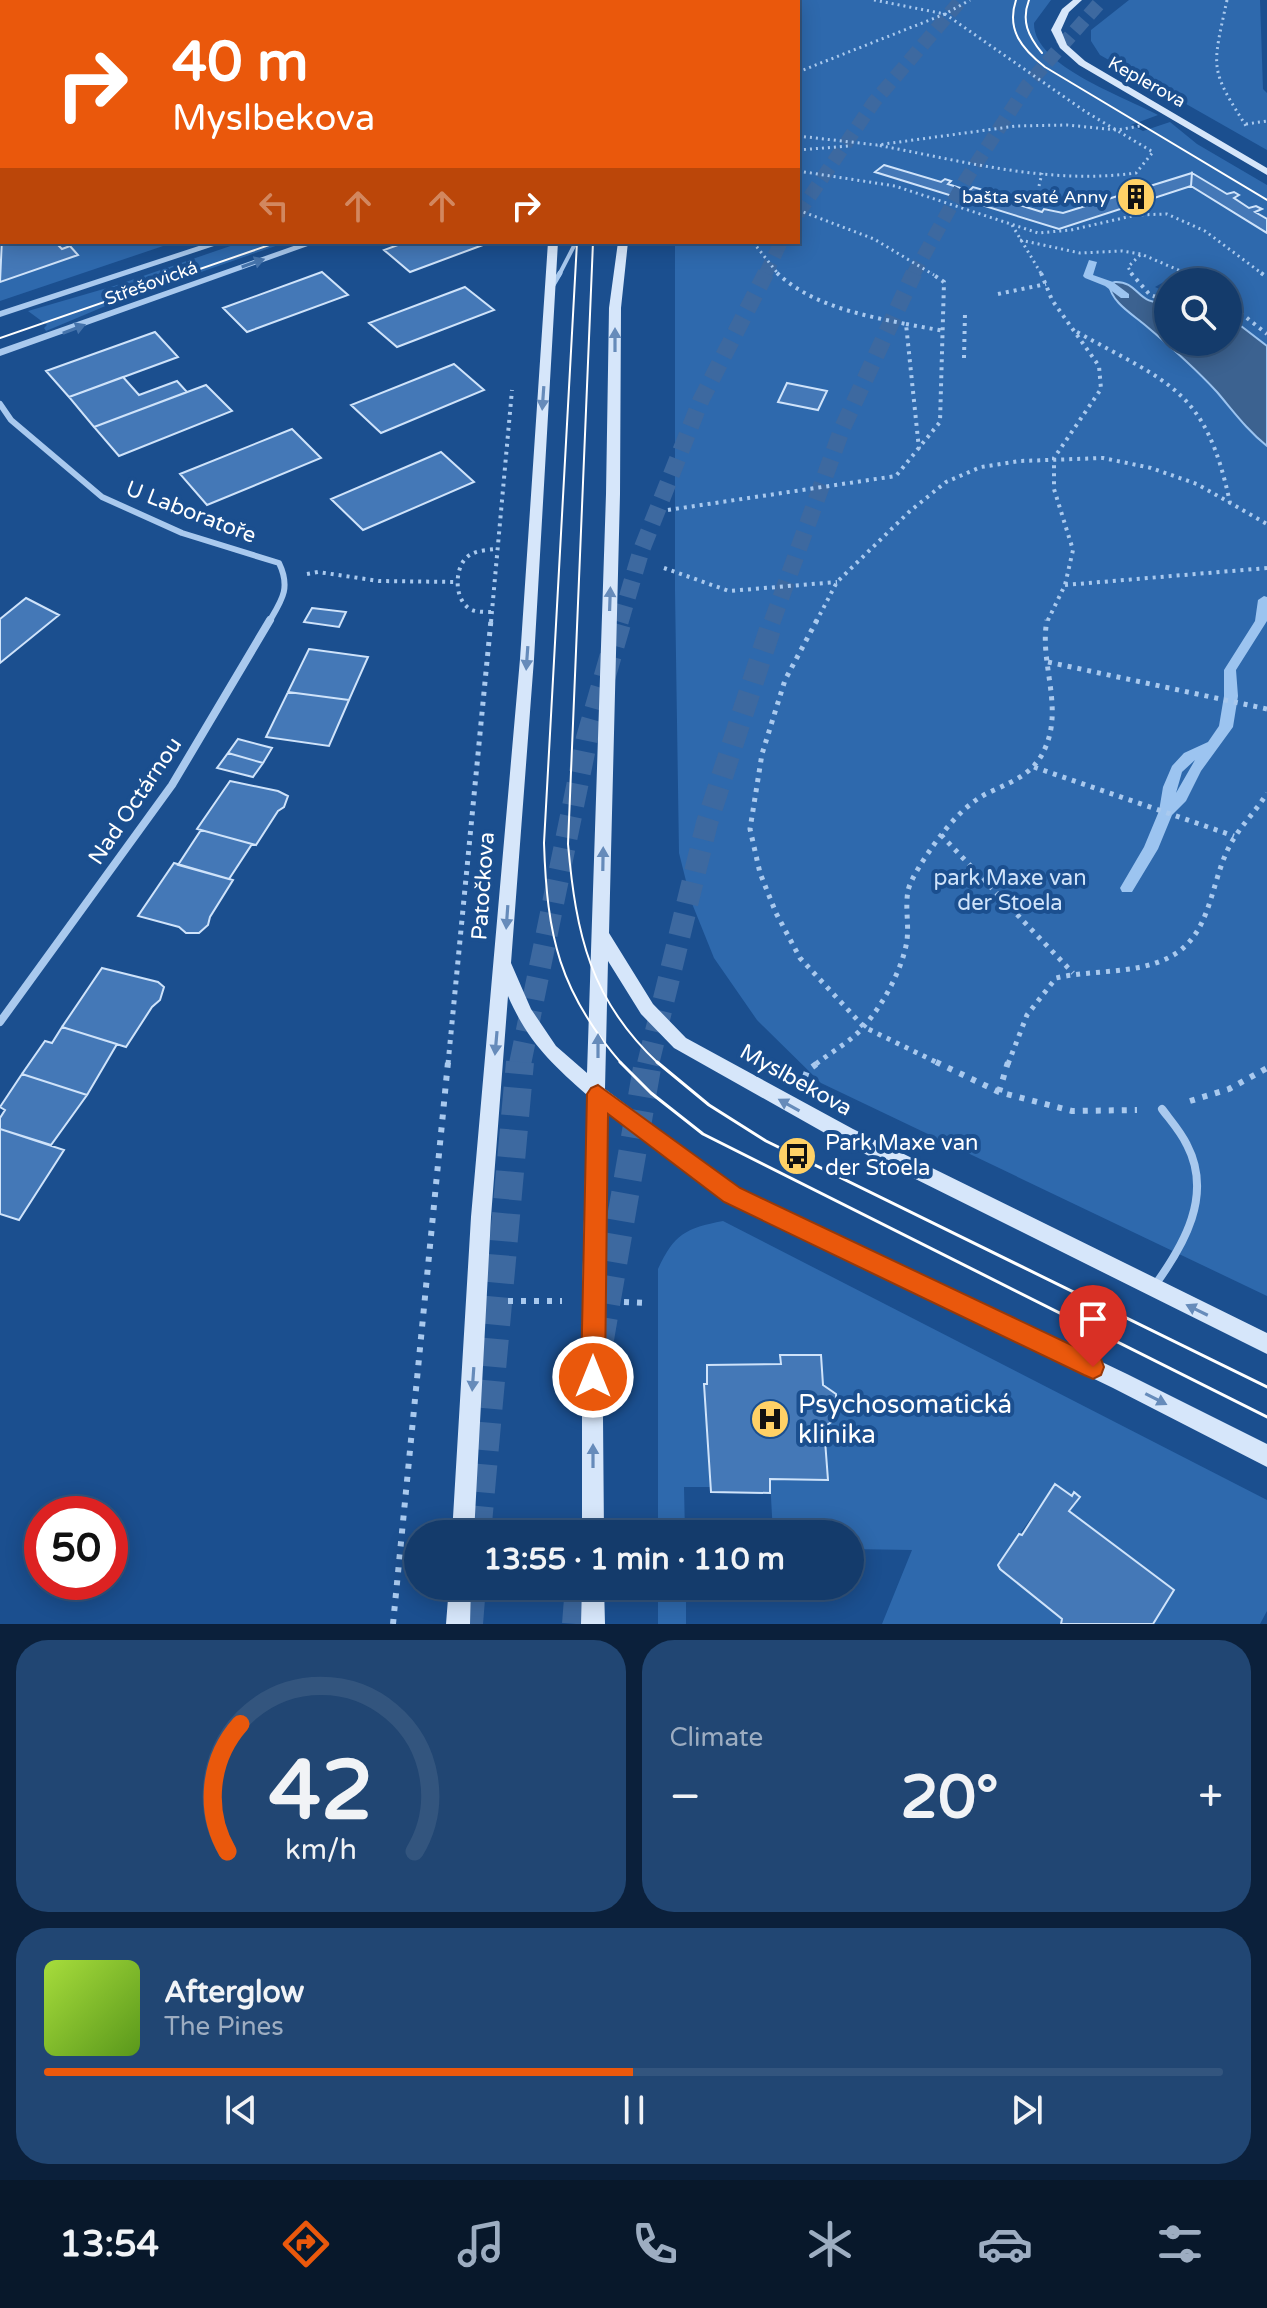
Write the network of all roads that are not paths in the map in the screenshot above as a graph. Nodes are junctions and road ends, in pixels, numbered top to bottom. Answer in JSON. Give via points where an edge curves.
{"nodes":[{"id":1,"x":1078,"y":0,"type":"edge"},
{"id":2,"x":1267,"y":172,"type":"edge"},
{"id":3,"x":215,"y":244,"type":"edge"},
{"id":4,"x":308,"y":244,"type":"edge"},
{"id":5,"x":553,"y":244,"type":"edge"},
{"id":6,"x":575,"y":244,"type":"edge"},
{"id":7,"x":623,"y":244,"type":"edge"},
{"id":8,"x":550,"y":292,"type":"junction"},
{"id":9,"x":0,"y":314,"type":"edge"},
{"id":10,"x":0,"y":353,"type":"edge"},
{"id":11,"x":0,"y":405,"type":"edge"},
{"id":12,"x":286,"y":593,"type":"joint"},
{"id":13,"x":602,"y":937,"type":"junction"},
{"id":14,"x":503,"y":966,"type":"junction"},
{"id":15,"x":0,"y":1022,"type":"edge"},
{"id":16,"x":598,"y":1094,"type":"junction"},
{"id":17,"x":1162,"y":1109,"type":"road end"},
{"id":18,"x":1152,"y":1288,"type":"junction"},
{"id":19,"x":1267,"y":1344,"type":"edge"},
{"id":20,"x":1267,"y":1456,"type":"edge"},
{"id":21,"x":464,"y":1520,"type":"edge"},
{"id":22,"x":593,"y":1520,"type":"edge"},
{"id":23,"x":459,"y":1600,"type":"edge"},
{"id":24,"x":593,"y":1600,"type":"edge"},
{"id":25,"x":458,"y":1624,"type":"edge"},
{"id":26,"x":593,"y":1624,"type":"edge"}],
"edges":[{"from":1,"to":2,"type":"main road","name":"Keplerova","via":[[1056,30],[1070,54]]},
{"from":3,"to":9,"type":"street","name":"Střešovická"},
{"from":10,"to":4,"type":"street","name":"Střešovická","one_way":true},
{"from":5,"to":8,"type":"main road","name":"Patočkova"},
{"from":6,"to":8,"type":"lane"},
{"from":13,"to":7,"type":"main road","one_way":true,"via":[[615,308]]},
{"from":8,"to":14,"type":"main road","name":"Patočkova","one_way":true},
{"from":11,"to":12,"type":"street","name":"U Laboratoře","via":[[102,497],[182,533],[279,563]]},
{"from":12,"to":15,"type":"street","name":"Nad Octárnou","via":[[172,785]]},
{"from":16,"to":13,"type":"main road","one_way":true},
{"from":18,"to":13,"type":"main road","name":"Myslbekova","one_way":true,"via":[[819,1121],[680,1043],[647,1009]]},
{"from":14,"to":16,"type":"main road","via":[[524,1013],[550,1051]]},
{"from":14,"to":21,"type":"main road","name":"Patočkova","one_way":true,"via":[[481,1217]]},
{"from":16,"to":20,"type":"main road","one_way":true,"via":[[732,1195]]},
{"from":22,"to":16,"type":"main road","one_way":true},
{"from":17,"to":18,"type":"lane","via":[[1190,1149],[1199,1179],[1197,1208],[1177,1252]]},
{"from":19,"to":18,"type":"main road","name":"Myslbekova","one_way":true},
{"from":23,"to":25,"type":"main road"},
{"from":24,"to":26,"type":"main road"}]}
